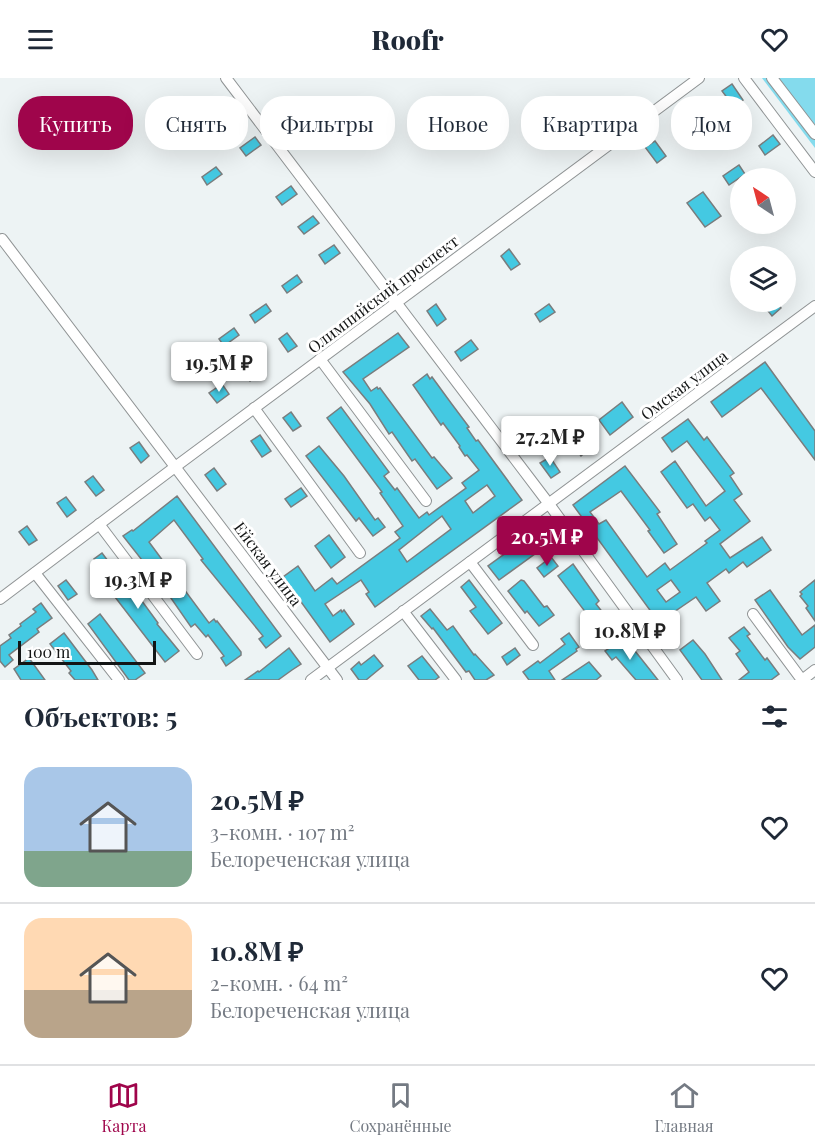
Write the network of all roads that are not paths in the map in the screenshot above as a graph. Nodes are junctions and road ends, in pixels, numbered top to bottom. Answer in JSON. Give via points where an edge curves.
{"nodes":[{"id":1,"x":226,"y":78,"type":"edge"},
{"id":2,"x":699,"y":78,"type":"edge"},
{"id":3,"x":744,"y":78,"type":"edge"},
{"id":4,"x":772,"y":78,"type":"edge"},
{"id":5,"x":815,"y":134,"type":"edge"},
{"id":6,"x":815,"y":172,"type":"edge"},
{"id":7,"x":2,"y":239,"type":"dead end"},
{"id":8,"x":397,"y":302,"type":"junction"},
{"id":9,"x":815,"y":306,"type":"edge"},
{"id":10,"x":320,"y":359,"type":"junction"},
{"id":11,"x":254,"y":408,"type":"junction"},
{"id":12,"x":175,"y":467,"type":"junction"},
{"id":13,"x":426,"y":501,"type":"dead end"},
{"id":14,"x":549,"y":504,"type":"junction"},
{"id":15,"x":99,"y":524,"type":"junction"},
{"id":16,"x":360,"y":553,"type":"dead end"},
{"id":17,"x":470,"y":562,"type":"junction"},
{"id":18,"x":35,"y":573,"type":"junction"},
{"id":19,"x":0,"y":599,"type":"edge"},
{"id":20,"x":403,"y":610,"type":"junction"},
{"id":21,"x":753,"y":614,"type":"dead end"},
{"id":22,"x":533,"y":645,"type":"dead end"},
{"id":23,"x":197,"y":654,"type":"dead end"},
{"id":24,"x":327,"y":668,"type":"junction"},
{"id":25,"x":815,"y":670,"type":"edge"},
{"id":26,"x":119,"y":680,"type":"edge"},
{"id":27,"x":311,"y":680,"type":"edge"},
{"id":28,"x":336,"y":680,"type":"edge"},
{"id":29,"x":456,"y":680,"type":"edge"},
{"id":30,"x":677,"y":680,"type":"edge"},
{"id":31,"x":802,"y":680,"type":"edge"}],
"edges":[{"from":1,"to":8,"type":"street"},
{"from":2,"to":8,"type":"street","name":"Олимпийский проспект"},
{"from":3,"to":6,"type":"street"},
{"from":4,"to":5,"type":"street"},
{"from":7,"to":12,"type":"street","name":"Ейская улица"},
{"from":8,"to":10,"type":"street","name":"Олимпийский проспект"},
{"from":8,"to":14,"type":"street"},
{"from":9,"to":14,"type":"street","name":"Омская улица"},
{"from":10,"to":11,"type":"street","name":"Олимпийский проспект"},
{"from":10,"to":13,"type":"street"},
{"from":11,"to":12,"type":"street","name":"Олимпийский проспект"},
{"from":11,"to":16,"type":"street"},
{"from":12,"to":15,"type":"street","name":"Олимпийский проспект"},
{"from":12,"to":24,"type":"street","name":"Ейская улица"},
{"from":14,"to":17,"type":"street","name":"Омская улица"},
{"from":14,"to":30,"type":"street"},
{"from":15,"to":18,"type":"street","name":"Олимпийский проспект"},
{"from":15,"to":23,"type":"street"},
{"from":17,"to":20,"type":"street","name":"Омская улица"},
{"from":17,"to":22,"type":"street"},
{"from":18,"to":19,"type":"street","name":"Олимпийский проспект"},
{"from":18,"to":26,"type":"street"},
{"from":20,"to":24,"type":"street","name":"Омская улица"},
{"from":20,"to":29,"type":"street"},
{"from":21,"to":31,"type":"street"},
{"from":24,"to":27,"type":"street","name":"Омская улица"},
{"from":24,"to":28,"type":"street","name":"Ейская улица"},
{"from":25,"to":31,"type":"street"}]}
